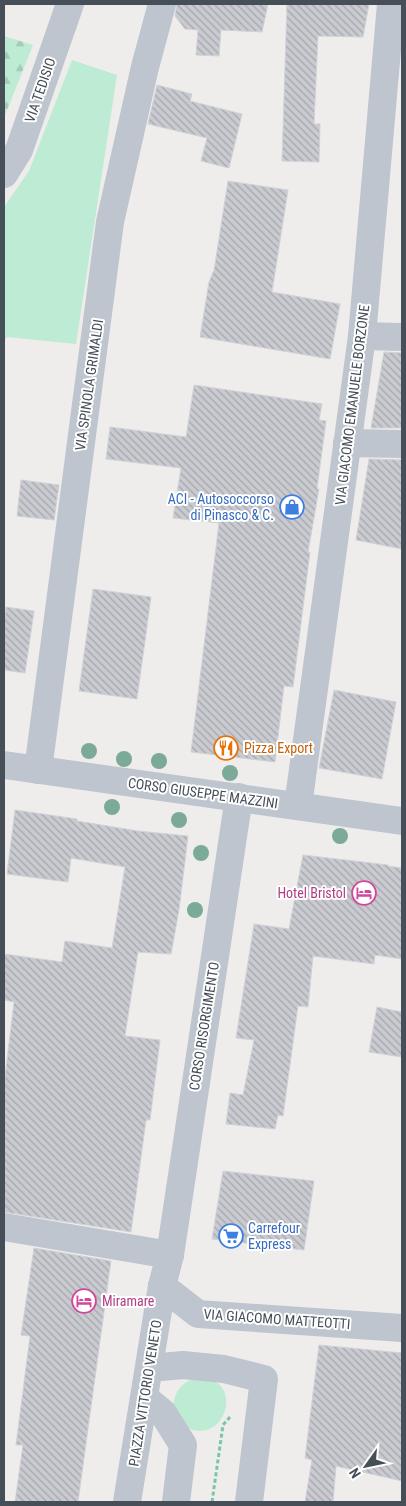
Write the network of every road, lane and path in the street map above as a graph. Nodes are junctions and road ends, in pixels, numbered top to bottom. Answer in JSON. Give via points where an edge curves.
{"nodes":[{"id":1,"x":70,"y":4,"type":"edge"},
{"id":2,"x":162,"y":4,"type":"edge"},
{"id":3,"x":391,"y":4,"type":"edge"},
{"id":4,"x":4,"y":174,"type":"edge"},
{"id":5,"x":362,"y":336,"type":"junction"},
{"id":6,"x":402,"y":337,"type":"edge"},
{"id":7,"x":348,"y":442,"type":"junction"},
{"id":8,"x":402,"y":444,"type":"edge"},
{"id":9,"x":4,"y":766,"type":"edge"},
{"id":10,"x":38,"y":770,"type":"junction"},
{"id":11,"x":239,"y":798,"type":"junction"},
{"id":12,"x":298,"y":806,"type":"junction"},
{"id":13,"x":402,"y":821,"type":"edge"},
{"id":14,"x":4,"y":1227,"type":"edge"},
{"id":15,"x":170,"y":1255,"type":"junction"},
{"id":16,"x":162,"y":1286,"type":"junction"},
{"id":17,"x":402,"y":1328,"type":"edge"},
{"id":18,"x":183,"y":1365,"type":"junction"},
{"id":19,"x":150,"y":1368,"type":"junction"},
{"id":20,"x":154,"y":1405,"type":"junction"},
{"id":21,"x":126,"y":1502,"type":"edge"},
{"id":22,"x":176,"y":1502,"type":"edge"},
{"id":23,"x":248,"y":1502,"type":"edge"}],
"edges":[{"from":1,"to":4,"type":"street","name":"VIA TEDISIO","via":[[19,150]]},
{"from":2,"to":10,"type":"street","name":"VIA SPINOLA GRIMALDI","via":[[110,222]]},
{"from":3,"to":5,"type":"street","name":"VIA GIACOMO EMANUELE BORZONE"},
{"from":5,"to":6,"type":"street"},
{"from":5,"to":7,"type":"street","name":"VIA GIACOMO EMANUELE BORZONE"},
{"from":7,"to":8,"type":"street"},
{"from":7,"to":12,"type":"street","name":"VIA GIACOMO EMANUELE BORZONE"},
{"from":9,"to":10,"type":"street","name":"CORSO GIUSEPPE MAZZINI"},
{"from":10,"to":11,"type":"street","name":"CORSO GIUSEPPE MAZZINI"},
{"from":11,"to":12,"type":"street","name":"CORSO GIUSEPPE MAZZINI"},
{"from":11,"to":15,"type":"street","name":"CORSO RISORGIMENTO"},
{"from":12,"to":13,"type":"street","name":"CORSO GIUSEPPE MAZZINI"},
{"from":14,"to":15,"type":"street"},
{"from":15,"to":16,"type":"street","name":"PIAZZA VITTORIO VENETO"},
{"from":16,"to":17,"type":"street","name":"VIA GIACOMO MATTEOTTI","via":[[198,1314]]},
{"from":16,"to":19,"type":"street","name":"PIAZZA VITTORIO VENETO"},
{"from":18,"to":19,"type":"street"},
{"from":18,"to":20,"type":"street"},
{"from":18,"to":23,"type":"street","via":[[224,1369],[264,1379]]},
{"from":19,"to":20,"type":"street","name":"PIAZZA VITTORIO VENETO"},
{"from":20,"to":21,"type":"street","name":"PIAZZA VITTORIO VENETO"},
{"from":20,"to":22,"type":"street","via":[[183,1445]]}]}
